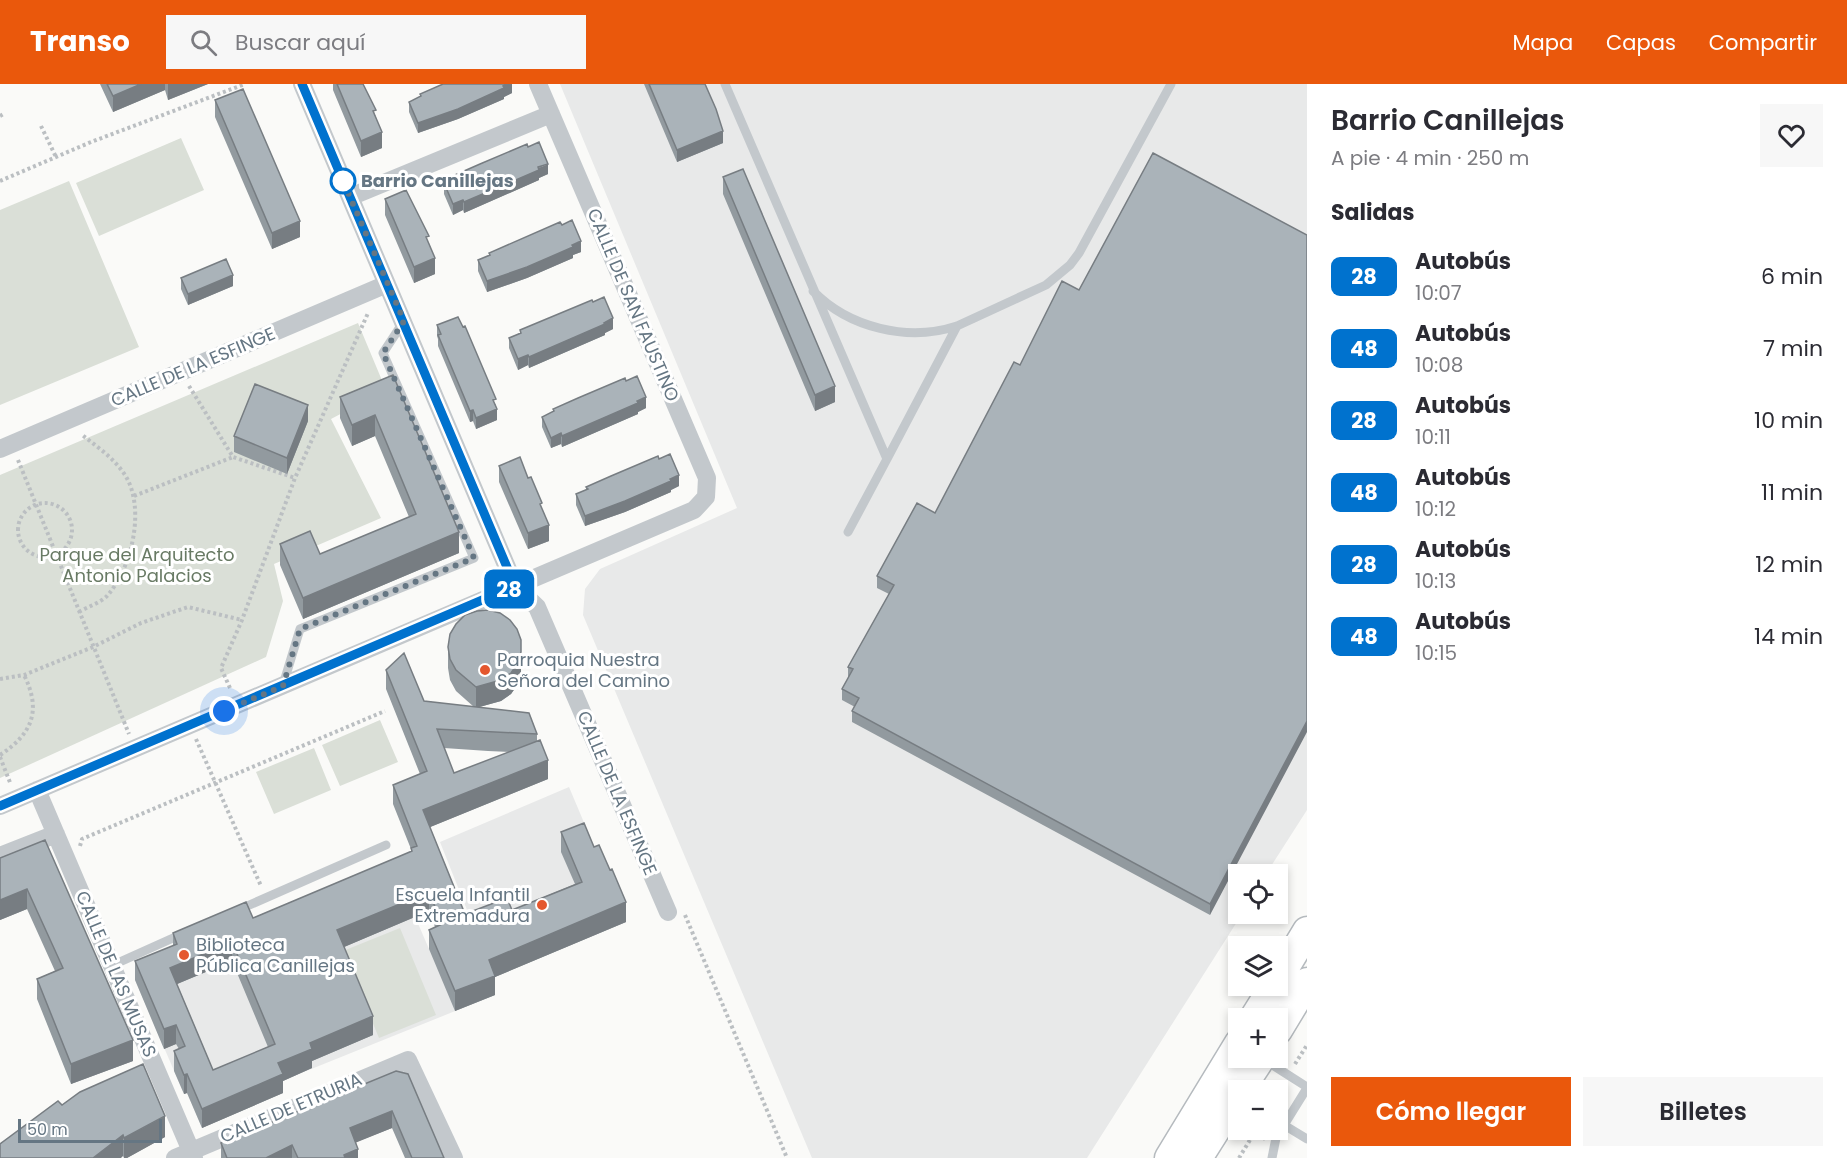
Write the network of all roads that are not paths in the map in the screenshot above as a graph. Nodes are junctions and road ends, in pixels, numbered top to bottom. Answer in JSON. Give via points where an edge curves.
{"nodes":[{"id":1,"x":302,"y":84,"type":"edge"},
{"id":2,"x":538,"y":84,"type":"edge"},
{"id":3,"x":725,"y":84,"type":"edge"},
{"id":4,"x":1171,"y":84,"type":"edge"},
{"id":5,"x":551,"y":114,"type":"junction"},
{"id":6,"x":350,"y":197,"type":"junction"},
{"id":7,"x":387,"y":284,"type":"junction"},
{"id":8,"x":813,"y":291,"type":"junction"},
{"id":9,"x":404,"y":321,"type":"junction"},
{"id":10,"x":957,"y":326,"type":"junction"},
{"id":11,"x":0,"y":449,"type":"edge"},
{"id":12,"x":887,"y":459,"type":"junction"},
{"id":13,"x":848,"y":532,"type":"dead end"},
{"id":14,"x":515,"y":586,"type":"junction"},
{"id":15,"x":283,"y":686,"type":"junction"},
{"id":16,"x":37,"y":790,"type":"junction"},
{"id":17,"x":8,"y":802,"type":"edge"},
{"id":18,"x":56,"y":834,"type":"junction"},
{"id":19,"x":386,"y":845,"type":"dead end"},
{"id":20,"x":0,"y":856,"type":"edge"},
{"id":21,"x":234,"y":912,"type":"edge"},
{"id":22,"x":668,"y":912,"type":"road end"},
{"id":23,"x":191,"y":930,"type":"edge"},
{"id":24,"x":1307,"y":931,"type":"edge"},
{"id":25,"x":1288,"y":962,"type":"edge"},
{"id":26,"x":112,"y":965,"type":"junction"},
{"id":27,"x":1307,"y":982,"type":"edge"},
{"id":28,"x":1288,"y":1013,"type":"edge"},
{"id":29,"x":1228,"y":1061,"type":"edge"},
{"id":30,"x":1276,"y":1068,"type":"edge"},
{"id":31,"x":1307,"y":1088,"type":"edge"},
{"id":32,"x":1228,"y":1111,"type":"edge"},
{"id":33,"x":1288,"y":1119,"type":"edge"},
{"id":34,"x":1288,"y":1127,"type":"edge"},
{"id":35,"x":1307,"y":1139,"type":"edge"},
{"id":36,"x":1276,"y":1140,"type":"edge"},
{"id":37,"x":186,"y":1155,"type":"edge"},
{"id":38,"x":454,"y":1158,"type":"edge"},
{"id":39,"x":1169,"y":1158,"type":"edge"},
{"id":40,"x":1198,"y":1158,"type":"edge"},
{"id":41,"x":1272,"y":1158,"type":"edge"}],
"edges":[{"from":1,"to":6,"type":"street","name":"CALLE DE LA ESFINGE"},
{"from":2,"to":5,"type":"street","name":"CALLE DE SAN FAUSTINO"},
{"from":3,"to":8,"type":"lane"},
{"from":4,"to":10,"type":"lane","via":[[1070,265],[1046,285]]},
{"from":5,"to":6,"type":"street"},
{"from":5,"to":14,"type":"street","name":"CALLE DE SAN FAUSTINO","via":[[707,478],[706,497],[694,510]]},
{"from":6,"to":7,"type":"street","name":"CALLE DE LA ESFINGE"},
{"from":7,"to":9,"type":"street","name":"CALLE DE LA ESFINGE"},
{"from":7,"to":11,"type":"street","name":"CALLE DE LA ESFINGE"},
{"from":8,"to":10,"type":"lane","via":[[835,310],[870,325],[924,333]]},
{"from":8,"to":12,"type":"lane"},
{"from":9,"to":14,"type":"street","name":"CALLE DE LA ESFINGE"},
{"from":9,"to":15,"type":"lane","via":[[383,353],[474,558],[300,629]]},
{"from":10,"to":12,"type":"lane"},
{"from":12,"to":13,"type":"lane"},
{"from":14,"to":15,"type":"street"},
{"from":14,"to":22,"type":"street","name":"CALLE DE LA ESFINGE","via":[[537,607]]},
{"from":15,"to":16,"type":"street"},
{"from":16,"to":17,"type":"street"},
{"from":16,"to":18,"type":"street","name":"CALLE DE LAS MUSAS"},
{"from":18,"to":20,"type":"street"},
{"from":18,"to":26,"type":"street","name":"CALLE DE LAS MUSAS"},
{"from":19,"to":21,"type":"lane"},
{"from":23,"to":26,"type":"lane"},
{"from":24,"to":25,"type":"main road"},
{"from":26,"to":37,"type":"street","name":"CALLE DE LAS MUSAS"},
{"from":27,"to":28,"type":"main road"},
{"from":29,"to":39,"type":"main road"},
{"from":30,"to":31,"type":"lane"},
{"from":31,"to":33,"type":"lane"},
{"from":32,"to":40,"type":"main road"},
{"from":34,"to":35,"type":"lane"},
{"from":36,"to":41,"type":"lane"},
{"from":37,"to":38,"type":"street","name":"CALLE DE ETRURIA","via":[[408,1060]]}]}
